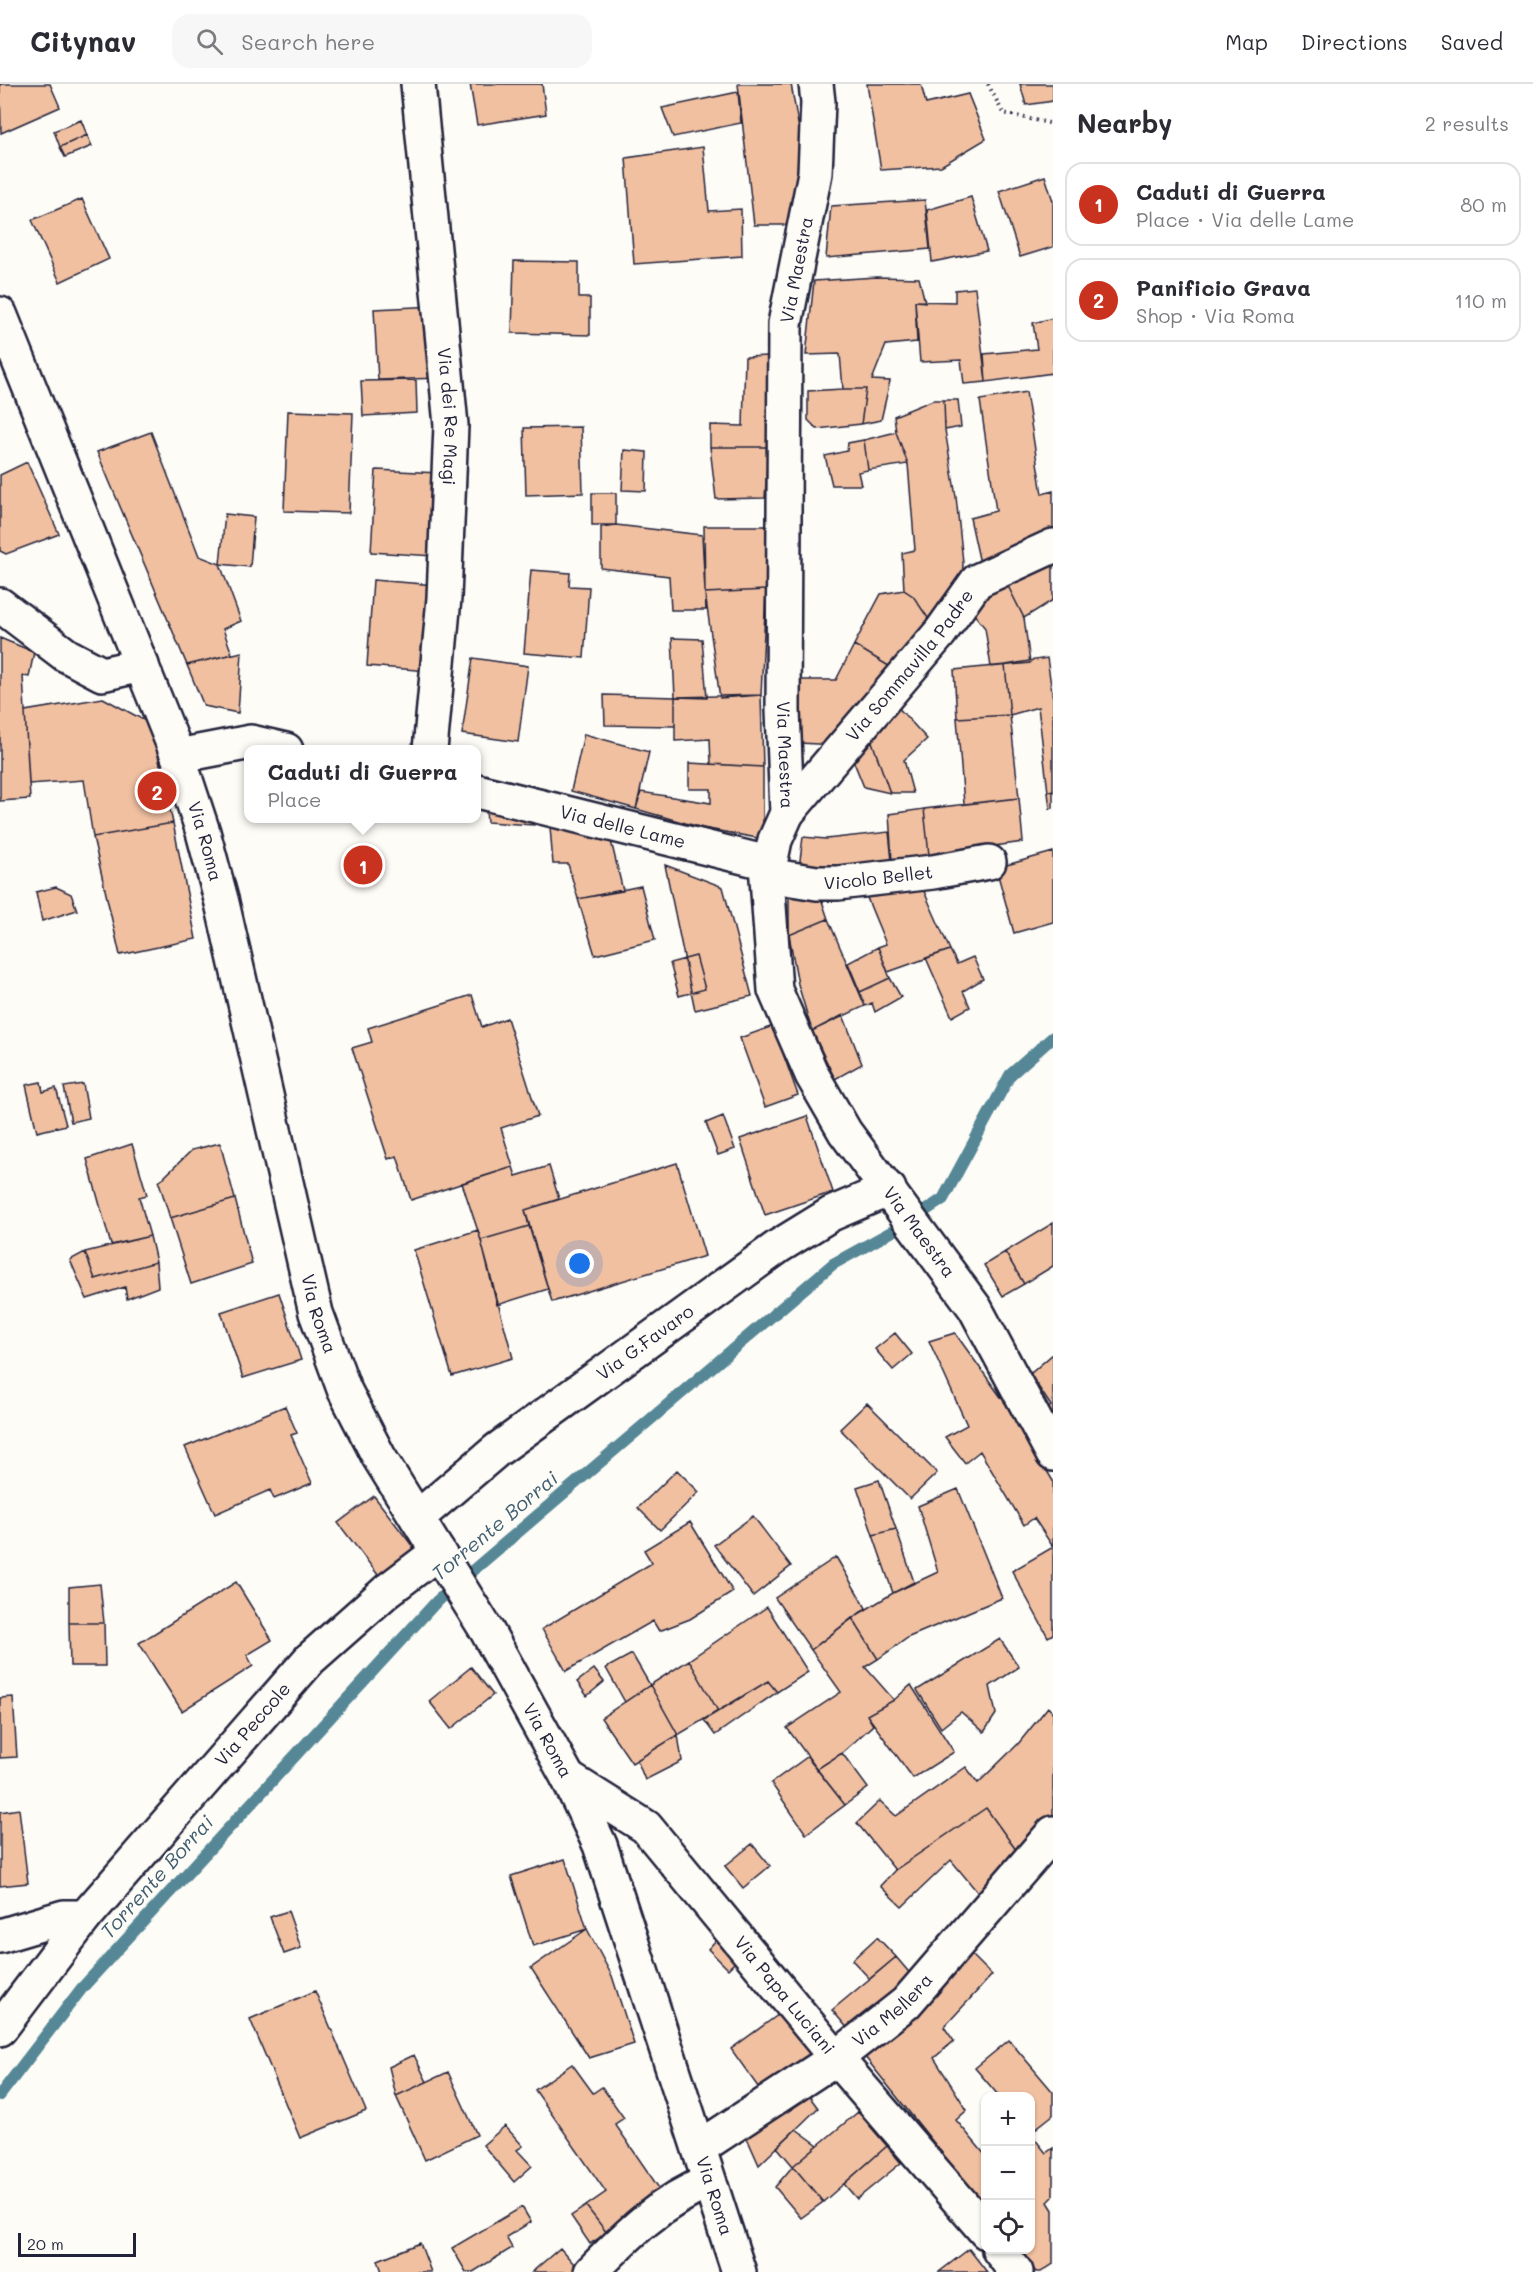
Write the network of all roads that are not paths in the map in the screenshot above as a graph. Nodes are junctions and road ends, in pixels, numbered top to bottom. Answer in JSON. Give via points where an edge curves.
{"nodes":[{"id":1,"x":418,"y":84,"type":"edge"},
{"id":2,"x":816,"y":84,"type":"edge"},
{"id":3,"x":0,"y":314,"type":"edge"},
{"id":4,"x":1053,"y":546,"type":"edge"},
{"id":5,"x":0,"y":605,"type":"edge"},
{"id":6,"x":142,"y":665,"type":"junction"},
{"id":7,"x":264,"y":745,"type":"edge"},
{"id":8,"x":430,"y":745,"type":"edge"},
{"id":9,"x":178,"y":756,"type":"junction"},
{"id":10,"x":481,"y":792,"type":"edge"},
{"id":11,"x":787,"y":813,"type":"junction"},
{"id":12,"x":989,"y":862,"type":"dead end"},
{"id":13,"x":767,"y":869,"type":"junction"},
{"id":14,"x":895,"y":1199,"type":"junction"},
{"id":15,"x":1053,"y":1454,"type":"edge"},
{"id":16,"x":417,"y":1518,"type":"junction"},
{"id":17,"x":443,"y":1559,"type":"junction"},
{"id":18,"x":568,"y":1778,"type":"junction"},
{"id":19,"x":1053,"y":1833,"type":"edge"},
{"id":20,"x":85,"y":1917,"type":"junction"},
{"id":21,"x":0,"y":1936,"type":"edge"},
{"id":22,"x":0,"y":2029,"type":"edge"},
{"id":23,"x":836,"y":2058,"type":"junction"},
{"id":24,"x":699,"y":2148,"type":"junction"},
{"id":25,"x":709,"y":2182,"type":"junction"},
{"id":26,"x":981,"y":2226,"type":"edge"},
{"id":27,"x":1002,"y":2254,"type":"edge"},
{"id":28,"x":591,"y":2272,"type":"edge"},
{"id":29,"x":739,"y":2272,"type":"edge"},
{"id":30,"x":1016,"y":2272,"type":"edge"}],
"edges":[{"from":1,"to":8,"type":"street","name":"Via dei Re Magi","via":[[451,425],[444,597]]},
{"from":2,"to":11,"type":"street","name":"Via Maestra","via":[[815,173],[785,324],[783,710]]},
{"from":3,"to":6,"type":"street","name":"Via Roma"},
{"from":4,"to":11,"type":"street","name":"Via Sommavilla Padre","via":[[977,581],[940,633]]},
{"from":5,"to":6,"type":"street","via":[[66,655],[102,674]]},
{"from":6,"to":9,"type":"street","name":"Via Roma"},
{"from":7,"to":9,"type":"street","via":[[251,742]]},
{"from":9,"to":16,"type":"street","name":"Via Roma","via":[[222,903],[316,1313],[344,1389]]},
{"from":10,"to":13,"type":"street","name":"Via delle Lame"},
{"from":11,"to":13,"type":"street","name":"Via Maestra"},
{"from":12,"to":13,"type":"street","name":"Vicolo Bellet","via":[[838,883],[817,883]]},
{"from":13,"to":14,"type":"street","name":"Via Maestra","via":[[775,990],[812,1075],[839,1123]]},
{"from":14,"to":15,"type":"street","name":"Via Maestra","via":[[975,1308]]},
{"from":14,"to":16,"type":"street","name":"Via G.Favaro","via":[[831,1214],[778,1246],[496,1450]]},
{"from":16,"to":17,"type":"street","name":"Via Roma"},
{"from":17,"to":18,"type":"street","name":"Via Roma"},
{"from":17,"to":20,"type":"street","name":"Via Peccole","via":[[388,1590],[310,1659]]},
{"from":18,"to":23,"type":"street","name":"Via Papa Luciani","via":[[646,1827]]},
{"from":18,"to":24,"type":"street","name":"Via Roma","via":[[612,1878]]},
{"from":19,"to":23,"type":"street","name":"Via Mellera","via":[[906,2003]]},
{"from":20,"to":21,"type":"street","via":[[64,1917]]},
{"from":20,"to":22,"type":"street","name":"Via Peccole"},
{"from":23,"to":24,"type":"street","name":"Via Mellera"},
{"from":23,"to":26,"type":"street","name":"Via Papa Luciani"},
{"from":24,"to":25,"type":"street","name":"Via Roma"},
{"from":25,"to":28,"type":"street","via":[[681,2193],[631,2230]]},
{"from":25,"to":29,"type":"street","name":"Via Roma"},
{"from":27,"to":30,"type":"street"}]}
